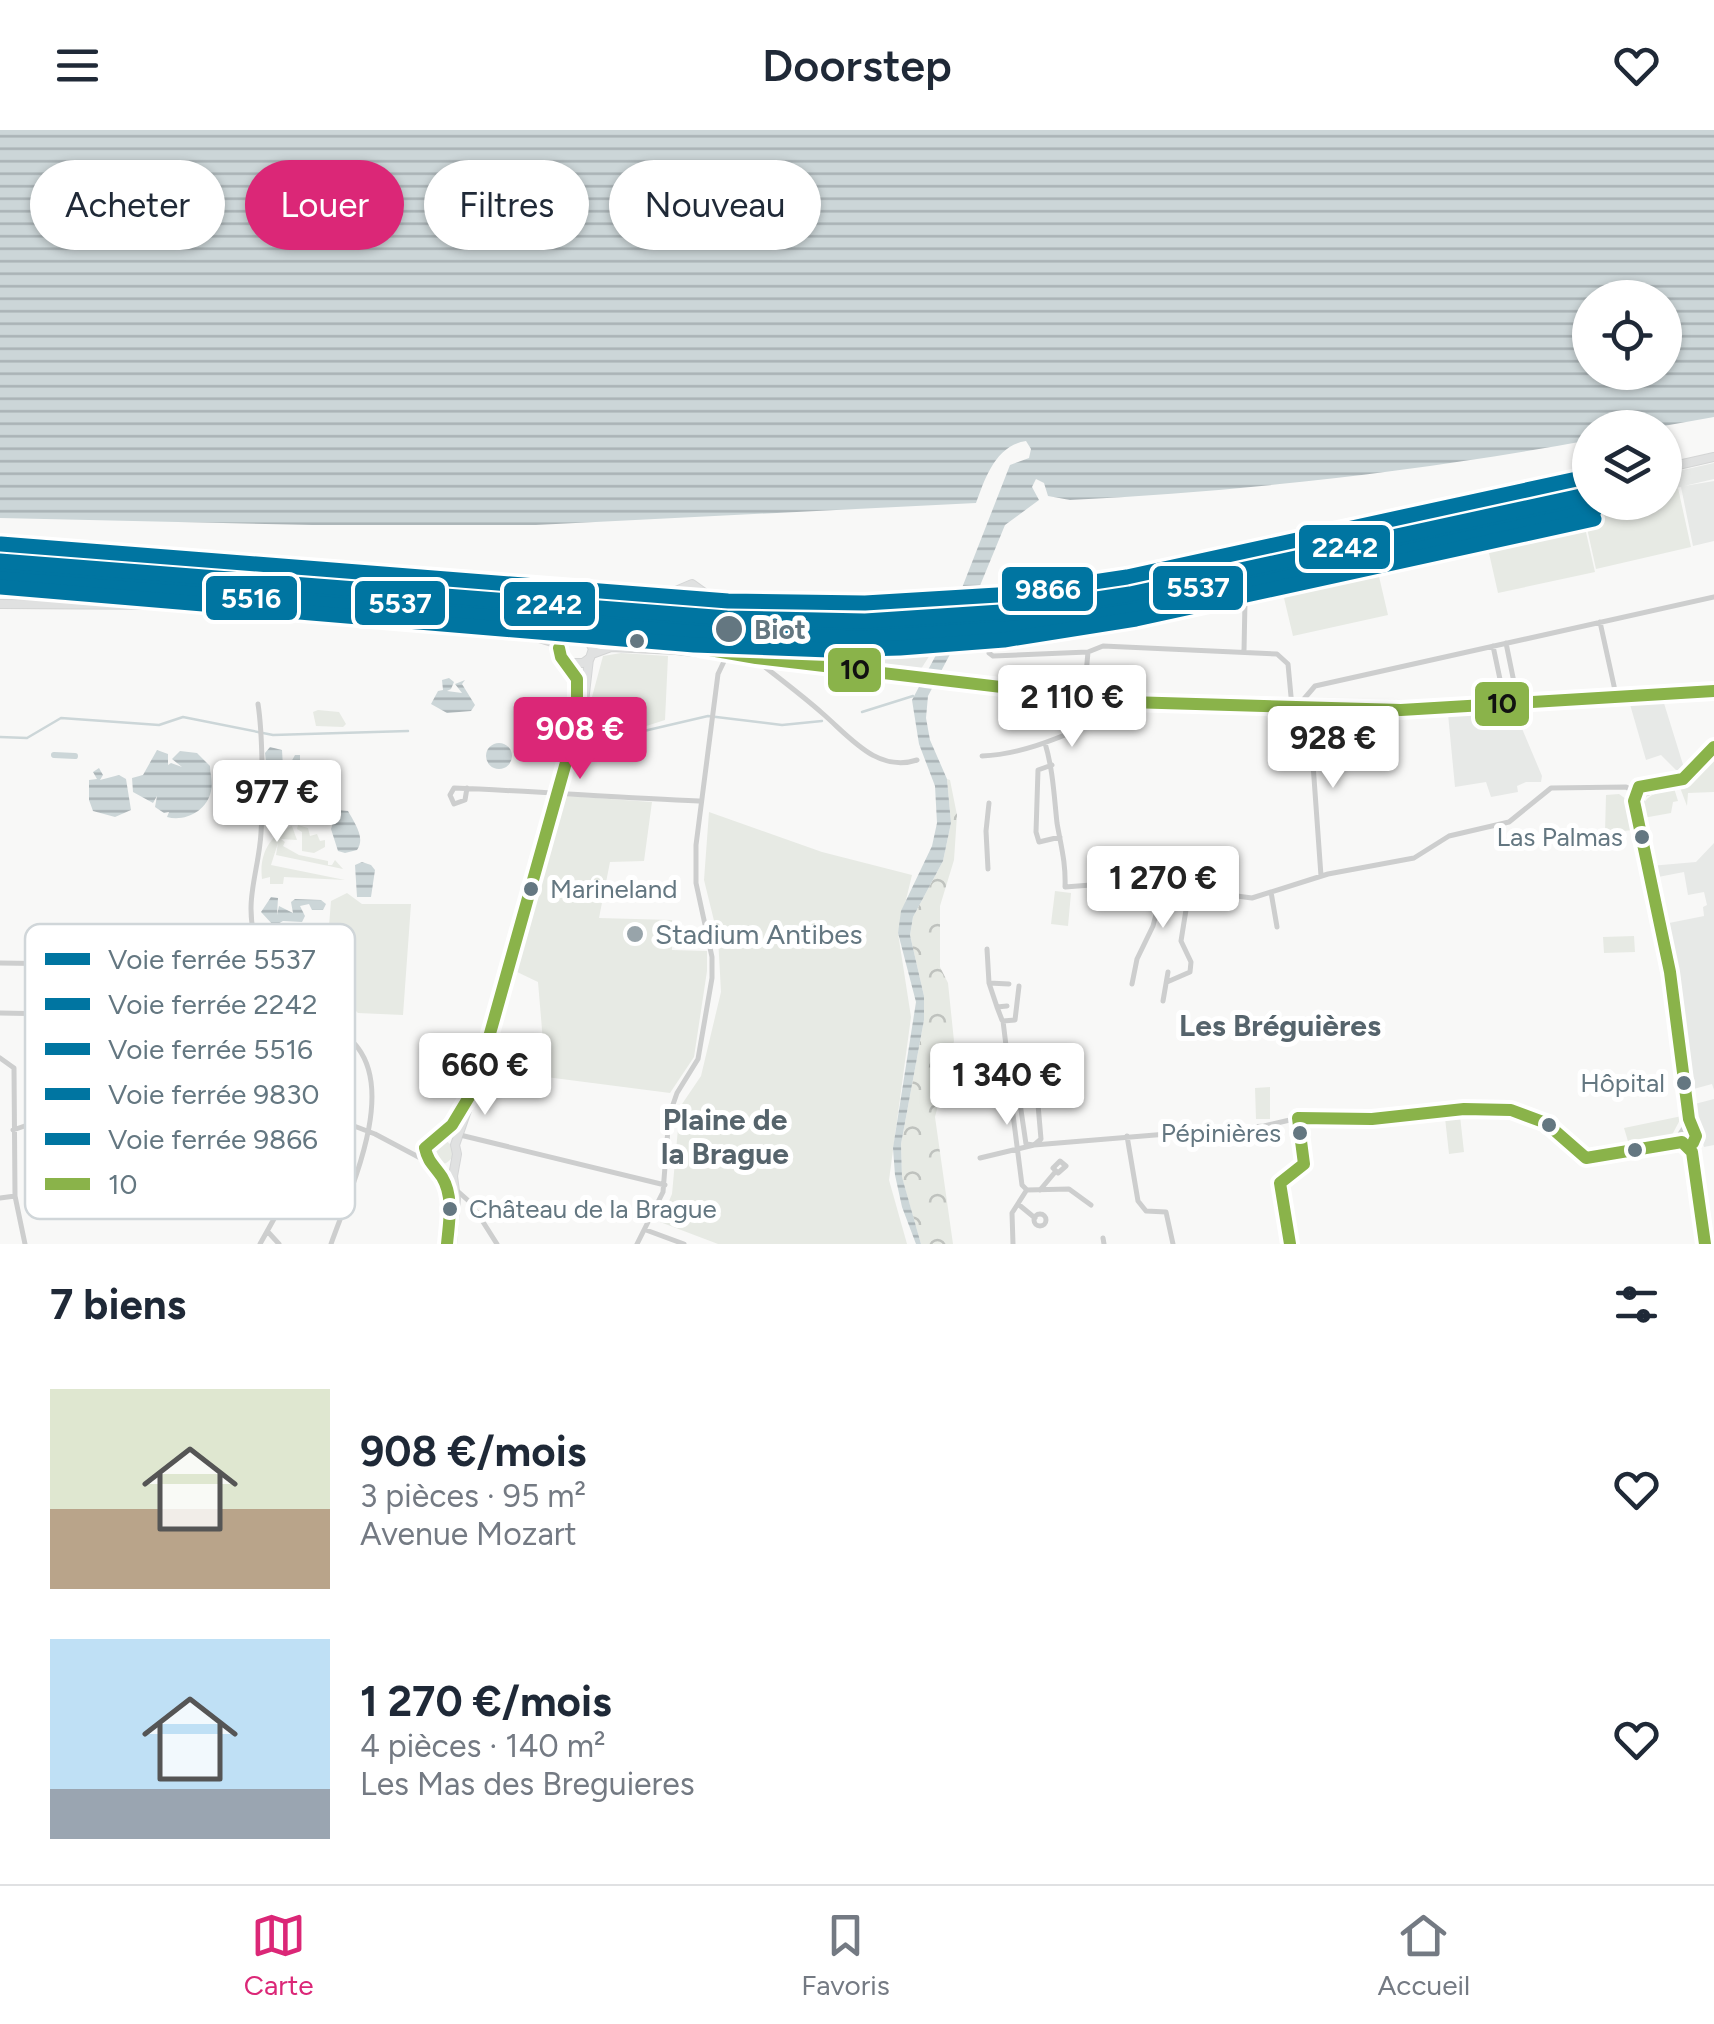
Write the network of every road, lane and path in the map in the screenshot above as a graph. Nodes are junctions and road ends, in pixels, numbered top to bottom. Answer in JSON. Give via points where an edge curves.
{"nodes":[{"id":1,"x":1714,"y":457,"type":"edge"},
{"id":2,"x":1682,"y":464,"type":"edge"},
{"id":3,"x":1572,"y":489,"type":"edge"},
{"id":4,"x":0,"y":552,"type":"edge"},
{"id":5,"x":701,"y":591,"type":"junction"},
{"id":6,"x":1714,"y":597,"type":"edge"},
{"id":7,"x":1244,"y":600,"type":"dead end"},
{"id":8,"x":689,"y":603,"type":"junction"},
{"id":9,"x":4,"y":604,"type":"edge"},
{"id":10,"x":812,"y":608,"type":"junction"},
{"id":11,"x":1600,"y":622,"type":"junction"},
{"id":12,"x":502,"y":627,"type":"junction"},
{"id":13,"x":570,"y":632,"type":"junction"},
{"id":14,"x":586,"y":635,"type":"junction"},
{"id":15,"x":1011,"y":643,"type":"dead end"},
{"id":16,"x":1506,"y":646,"type":"junction"},
{"id":17,"x":679,"y":647,"type":"junction"},
{"id":18,"x":559,"y":648,"type":"junction"},
{"id":19,"x":1494,"y":648,"type":"junction"},
{"id":20,"x":1244,"y":651,"type":"junction"},
{"id":21,"x":1088,"y":652,"type":"junction"},
{"id":22,"x":590,"y":657,"type":"junction"},
{"id":23,"x":726,"y":658,"type":"junction"},
{"id":24,"x":759,"y":658,"type":"junction"},
{"id":25,"x":568,"y":663,"type":"junction"},
{"id":26,"x":1714,"y":691,"type":"edge"},
{"id":27,"x":1084,"y":696,"type":"junction"},
{"id":28,"x":1616,"y":696,"type":"junction"},
{"id":29,"x":1128,"y":702,"type":"junction"},
{"id":30,"x":1518,"y":702,"type":"junction"},
{"id":31,"x":1505,"y":703,"type":"junction"},
{"id":32,"x":258,"y":704,"type":"dead end"},
{"id":33,"x":1294,"y":707,"type":"junction"},
{"id":34,"x":1309,"y":708,"type":"junction"},
{"id":35,"x":577,"y":723,"type":"junction"},
{"id":36,"x":1045,"y":742,"type":"junction"},
{"id":37,"x":1714,"y":747,"type":"edge"},
{"id":38,"x":982,"y":756,"type":"dead end"},
{"id":39,"x":917,"y":760,"type":"dead end"},
{"id":40,"x":1052,"y":765,"type":"junction"},
{"id":41,"x":1676,"y":782,"type":"junction"},
{"id":42,"x":467,"y":788,"type":"dead end"},
{"id":43,"x":1635,"y":791,"type":"junction"},
{"id":44,"x":558,"y":794,"type":"junction"},
{"id":45,"x":1643,"y":796,"type":"junction"},
{"id":46,"x":700,"y":802,"type":"junction"},
{"id":47,"x":989,"y":803,"type":"dead end"},
{"id":48,"x":1060,"y":837,"type":"junction"},
{"id":49,"x":1646,"y":864,"type":"junction"},
{"id":50,"x":988,"y":869,"type":"dead end"},
{"id":51,"x":1321,"y":876,"type":"junction"},
{"id":52,"x":1163,"y":887,"type":"junction"},
{"id":53,"x":1189,"y":891,"type":"junction"},
{"id":54,"x":1271,"y":892,"type":"junction"},
{"id":55,"x":254,"y":924,"type":"edge"},
{"id":56,"x":1277,"y":927,"type":"dead end"},
{"id":57,"x":987,"y":949,"type":"dead end"},
{"id":58,"x":1168,"y":972,"type":"dead end"},
{"id":59,"x":1167,"y":982,"type":"junction"},
{"id":60,"x":989,"y":984,"type":"junction"},
{"id":61,"x":1009,"y":984,"type":"dead end"},
{"id":62,"x":1132,"y":984,"type":"dead end"},
{"id":63,"x":1019,"y":986,"type":"dead end"},
{"id":64,"x":1163,"y":1001,"type":"dead end"},
{"id":65,"x":1007,"y":1006,"type":"dead end"},
{"id":66,"x":997,"y":1007,"type":"junction"},
{"id":67,"x":0,"y":1012,"type":"edge"},
{"id":68,"x":25,"y":1013,"type":"edge"},
{"id":69,"x":1003,"y":1022,"type":"junction"},
{"id":70,"x":355,"y":1045,"type":"edge"},
{"id":71,"x":0,"y":1058,"type":"edge"},
{"id":72,"x":1016,"y":1076,"type":"junction"},
{"id":73,"x":1032,"y":1086,"type":"junction"},
{"id":74,"x":475,"y":1087,"type":"junction"},
{"id":75,"x":1019,"y":1095,"type":"junction"},
{"id":76,"x":1003,"y":1097,"type":"dead end"},
{"id":77,"x":1298,"y":1118,"type":"junction"},
{"id":78,"x":25,"y":1126,"type":"edge"},
{"id":79,"x":355,"y":1127,"type":"edge"},
{"id":80,"x":1689,"y":1128,"type":"junction"},
{"id":81,"x":13,"y":1130,"type":"junction"},
{"id":82,"x":368,"y":1132,"type":"junction"},
{"id":83,"x":1680,"y":1134,"type":"junction"},
{"id":84,"x":1005,"y":1135,"type":"dead end"},
{"id":85,"x":443,"y":1136,"type":"junction"},
{"id":86,"x":1127,"y":1136,"type":"junction"},
{"id":87,"x":458,"y":1140,"type":"junction"},
{"id":88,"x":1671,"y":1142,"type":"junction"},
{"id":89,"x":1687,"y":1143,"type":"junction"},
{"id":90,"x":427,"y":1144,"type":"junction"},
{"id":91,"x":1034,"y":1145,"type":"junction"},
{"id":92,"x":1017,"y":1147,"type":"junction"},
{"id":93,"x":410,"y":1150,"type":"junction"},
{"id":94,"x":980,"y":1158,"type":"dead end"},
{"id":95,"x":454,"y":1163,"type":"junction"},
{"id":96,"x":432,"y":1165,"type":"junction"},
{"id":97,"x":355,"y":1171,"type":"edge"},
{"id":98,"x":1056,"y":1171,"type":"dead end"},
{"id":99,"x":447,"y":1183,"type":"junction"},
{"id":100,"x":665,"y":1184,"type":"junction"},
{"id":101,"x":456,"y":1190,"type":"junction"},
{"id":102,"x":1026,"y":1190,"type":"junction"},
{"id":103,"x":1040,"y":1190,"type":"junction"},
{"id":104,"x":15,"y":1196,"type":"junction"},
{"id":105,"x":0,"y":1198,"type":"edge"},
{"id":106,"x":1018,"y":1204,"type":"junction"},
{"id":107,"x":1091,"y":1205,"type":"dead end"},
{"id":108,"x":1035,"y":1218,"type":"dead end"},
{"id":109,"x":275,"y":1219,"type":"edge"},
{"id":110,"x":339,"y":1219,"type":"edge"},
{"id":111,"x":646,"y":1230,"type":"junction"},
{"id":112,"x":269,"y":1233,"type":"junction"},
{"id":113,"x":25,"y":1244,"type":"edge"},
{"id":114,"x":260,"y":1244,"type":"edge"},
{"id":115,"x":279,"y":1244,"type":"edge"},
{"id":116,"x":331,"y":1244,"type":"edge"},
{"id":117,"x":450,"y":1244,"type":"edge"},
{"id":118,"x":496,"y":1244,"type":"edge"},
{"id":119,"x":637,"y":1244,"type":"edge"},
{"id":120,"x":684,"y":1244,"type":"edge"},
{"id":121,"x":1013,"y":1244,"type":"edge"},
{"id":122,"x":1174,"y":1244,"type":"edge"},
{"id":123,"x":1290,"y":1244,"type":"edge"},
{"id":124,"x":1705,"y":1244,"type":"edge"}],
"edges":[{"from":1,"to":2,"type":"main road"},
{"from":3,"to":10,"type":"main road","via":[[1127,584],[940,605]]},
{"from":4,"to":8,"type":"main road"},
{"from":5,"to":8,"type":"main road"},
{"from":5,"to":8,"type":"main road","via":[[692,584]]},
{"from":5,"to":10,"type":"main road"},
{"from":6,"to":11,"type":"street"},
{"from":7,"to":20,"type":"street"},
{"from":8,"to":10,"type":"main road"},
{"from":9,"to":12,"type":"main road","via":[[329,606]]},
{"from":11,"to":16,"type":"street"},
{"from":11,"to":28,"type":"street"},
{"from":12,"to":13,"type":"main road"},
{"from":12,"to":18,"type":"main road"},
{"from":13,"to":14,"type":"main road"},
{"from":13,"to":18,"type":"main road"},
{"from":14,"to":17,"type":"main road"},
{"from":14,"to":22,"type":"main road"},
{"from":15,"to":21,"type":"street","via":[[992,646],[989,653]]},
{"from":16,"to":19,"type":"street"},
{"from":16,"to":30,"type":"street"},
{"from":17,"to":22,"type":"main road","via":[[612,647]]},
{"from":17,"to":23,"type":"main road"},
{"from":17,"to":23,"type":"main road"},
{"from":17,"to":23,"type":"main road","via":[[689,631]]},
{"from":18,"to":25,"type":"main road"},
{"from":19,"to":31,"type":"street"},
{"from":19,"to":33,"type":"street","via":[[1316,686]]},
{"from":20,"to":21,"type":"street","via":[[1103,646]]},
{"from":20,"to":33,"type":"street","via":[[1282,656]]},
{"from":21,"to":27,"type":"street"},
{"from":22,"to":25,"type":"main road"},
{"from":22,"to":35,"type":"main road"},
{"from":23,"to":24,"type":"main road"},
{"from":23,"to":46,"type":"street"},
{"from":24,"to":27,"type":"main road"},
{"from":24,"to":39,"type":"street","via":[[882,760]]},
{"from":25,"to":35,"type":"main road","via":[[578,686]]},
{"from":26,"to":28,"type":"main road"},
{"from":27,"to":29,"type":"main road"},
{"from":28,"to":30,"type":"main road"},
{"from":29,"to":33,"type":"main road"},
{"from":29,"to":36,"type":"street","via":[[1127,710]]},
{"from":30,"to":31,"type":"main road"},
{"from":31,"to":34,"type":"main road"},
{"from":32,"to":55,"type":"street","via":[[261,836],[250,894]]},
{"from":33,"to":34,"type":"main road"},
{"from":34,"to":51,"type":"street"},
{"from":35,"to":44,"type":"main road"},
{"from":36,"to":38,"type":"street"},
{"from":36,"to":40,"type":"street"},
{"from":37,"to":41,"type":"street"},
{"from":40,"to":48,"type":"street"},
{"from":40,"to":48,"type":"street","via":[[1038,770],[1036,832],[1044,843]]},
{"from":41,"to":43,"type":"street"},
{"from":41,"to":45,"type":"street"},
{"from":42,"to":44,"type":"street"},
{"from":43,"to":45,"type":"street"},
{"from":43,"to":49,"type":"street"},
{"from":43,"to":51,"type":"street","via":[[1551,788],[1508,822],[1449,836],[1414,858]]},
{"from":44,"to":46,"type":"street"},
{"from":44,"to":74,"type":"main road"},
{"from":45,"to":49,"type":"street"},
{"from":46,"to":100,"type":"street","via":[[696,883],[712,978],[698,1059],[669,1116]]},
{"from":47,"to":50,"type":"street"},
{"from":48,"to":52,"type":"street","via":[[1064,887]]},
{"from":49,"to":80,"type":"street","via":[[1672,989]]},
{"from":51,"to":54,"type":"street"},
{"from":52,"to":53,"type":"street"},
{"from":52,"to":62,"type":"street"},
{"from":53,"to":54,"type":"street","via":[[1244,898]]},
{"from":53,"to":59,"type":"street","via":[[1181,940],[1190,972]]},
{"from":54,"to":56,"type":"street"},
{"from":57,"to":60,"type":"street"},
{"from":58,"to":59,"type":"street"},
{"from":59,"to":64,"type":"street"},
{"from":60,"to":61,"type":"street"},
{"from":60,"to":66,"type":"street"},
{"from":63,"to":69,"type":"street","via":[[1015,1020]]},
{"from":65,"to":66,"type":"street"},
{"from":66,"to":69,"type":"street"},
{"from":67,"to":68,"type":"street"},
{"from":69,"to":72,"type":"street","via":[[1006,1059]]},
{"from":70,"to":82,"type":"street","via":[[372,1082]]},
{"from":71,"to":81,"type":"street","via":[[14,1068]]},
{"from":72,"to":73,"type":"street"},
{"from":72,"to":75,"type":"street"},
{"from":73,"to":75,"type":"street"},
{"from":73,"to":91,"type":"street","via":[[1041,1138]]},
{"from":74,"to":85,"type":"main road"},
{"from":74,"to":87,"type":"main road"},
{"from":75,"to":91,"type":"street","via":[[1026,1144]]},
{"from":76,"to":92,"type":"street","via":[[1012,1107]]},
{"from":77,"to":86,"type":"street"},
{"from":77,"to":88,"type":"street","via":[[1498,1108],[1546,1124],[1586,1158]]},
{"from":77,"to":123,"type":"street","via":[[1304,1164],[1280,1183]]},
{"from":78,"to":81,"type":"street"},
{"from":79,"to":82,"type":"street"},
{"from":80,"to":83,"type":"street"},
{"from":80,"to":89,"type":"street","via":[[1696,1136]]},
{"from":81,"to":104,"type":"street"},
{"from":82,"to":93,"type":"street"},
{"from":82,"to":97,"type":"street"},
{"from":83,"to":88,"type":"street"},
{"from":83,"to":89,"type":"street"},
{"from":84,"to":92,"type":"street"},
{"from":85,"to":87,"type":"main road"},
{"from":85,"to":90,"type":"main road"},
{"from":86,"to":91,"type":"street"},
{"from":86,"to":122,"type":"street","via":[[1138,1201],[1151,1213],[1166,1212]]},
{"from":87,"to":95,"type":"main road"},
{"from":87,"to":100,"type":"street"},
{"from":88,"to":89,"type":"street"},
{"from":89,"to":124,"type":"street"},
{"from":90,"to":93,"type":"street"},
{"from":90,"to":96,"type":"main road"},
{"from":91,"to":92,"type":"street"},
{"from":92,"to":94,"type":"street"},
{"from":92,"to":102,"type":"street"},
{"from":93,"to":96,"type":"street"},
{"from":95,"to":96,"type":"main road"},
{"from":95,"to":101,"type":"main road"},
{"from":96,"to":99,"type":"main road"},
{"from":98,"to":103,"type":"street"},
{"from":99,"to":101,"type":"street"},
{"from":99,"to":117,"type":"main road"},
{"from":100,"to":111,"type":"street"},
{"from":101,"to":117,"type":"main road"},
{"from":101,"to":118,"type":"street"},
{"from":102,"to":103,"type":"street"},
{"from":102,"to":106,"type":"street"},
{"from":103,"to":107,"type":"street","via":[[1069,1189]]},
{"from":104,"to":105,"type":"street"},
{"from":104,"to":113,"type":"street"},
{"from":106,"to":108,"type":"street"},
{"from":106,"to":121,"type":"street"},
{"from":109,"to":112,"type":"street"},
{"from":110,"to":116,"type":"street"},
{"from":111,"to":119,"type":"street"},
{"from":111,"to":120,"type":"street"},
{"from":112,"to":114,"type":"street"},
{"from":112,"to":115,"type":"street"}]}
